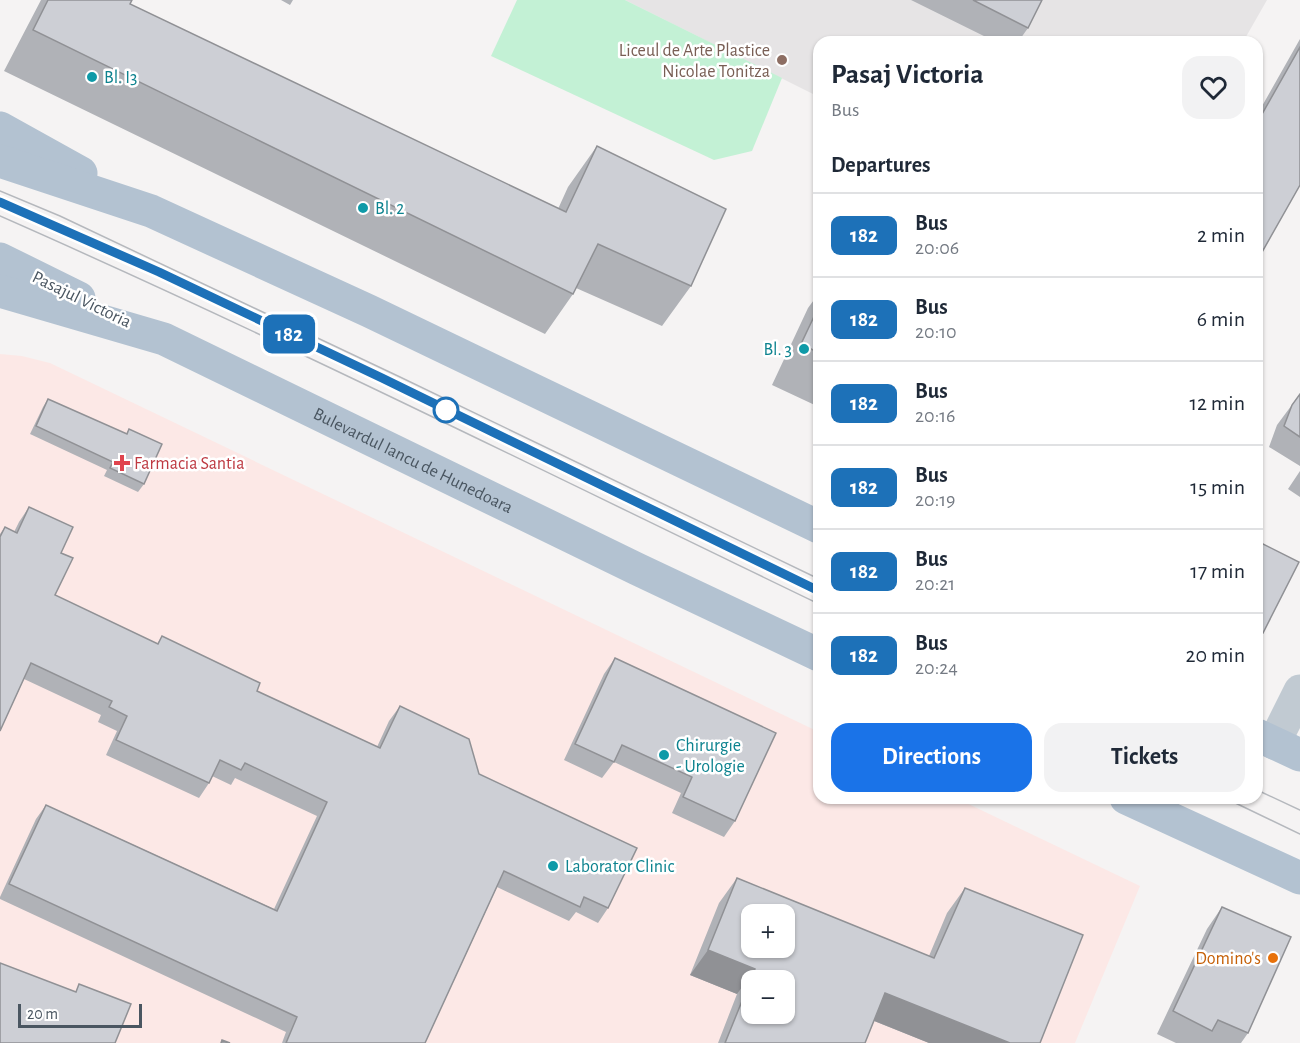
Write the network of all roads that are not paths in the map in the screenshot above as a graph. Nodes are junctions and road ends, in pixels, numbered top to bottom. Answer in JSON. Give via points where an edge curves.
{"nodes":[{"id":1,"x":0,"y":128,"type":"edge"},
{"id":2,"x":0,"y":161,"type":"edge"},
{"id":3,"x":151,"y":211,"type":"junction"},
{"id":4,"x":0,"y":259,"type":"edge"},
{"id":5,"x":0,"y":291,"type":"edge"},
{"id":6,"x":164,"y":339,"type":"junction"},
{"id":7,"x":813,"y":524,"type":"edge"},
{"id":8,"x":813,"y":652,"type":"edge"},
{"id":9,"x":1300,"y":691,"type":"edge"},
{"id":10,"x":1277,"y":744,"type":"edge"},
{"id":11,"x":1139,"y":804,"type":"edge"},
{"id":12,"x":1300,"y":878,"type":"edge"}],
"edges":[{"from":1,"to":3,"type":"main road"},
{"from":2,"to":3,"type":"main road"},
{"from":3,"to":7,"type":"main road"},
{"from":4,"to":6,"type":"main road","name":"Pasajul Victoria"},
{"from":5,"to":6,"type":"main road","name":"Bulevardul Iancu de Hunedoara"},
{"from":6,"to":8,"type":"main road","name":"Bulevardul Iancu de Hunedoara"},
{"from":9,"to":10,"type":"street"},
{"from":11,"to":12,"type":"main road"}]}
